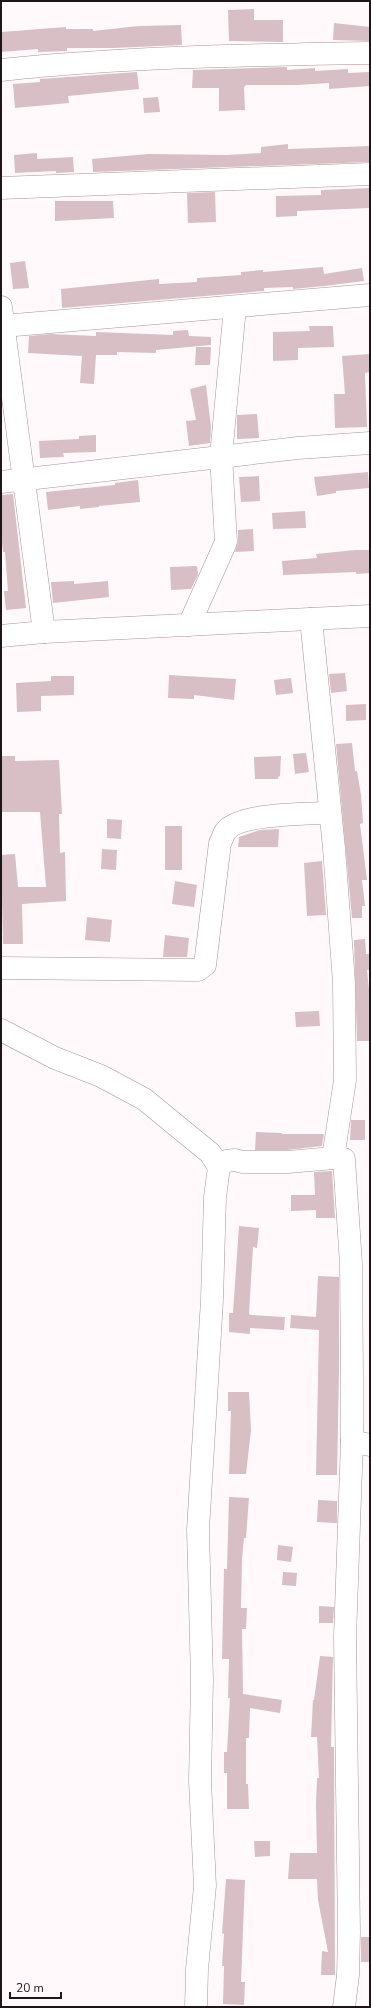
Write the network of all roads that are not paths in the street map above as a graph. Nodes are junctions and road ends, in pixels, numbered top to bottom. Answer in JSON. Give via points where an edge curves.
{"nodes":[{"id":1,"x":370,"y":53,"type":"edge"},
{"id":2,"x":1,"y":70,"type":"edge"},
{"id":3,"x":370,"y":174,"type":"edge"},
{"id":4,"x":1,"y":188,"type":"edge"},
{"id":5,"x":370,"y":295,"type":"edge"},
{"id":6,"x":235,"y":307,"type":"junction"},
{"id":7,"x":2,"y":316,"type":"edge"},
{"id":8,"x":370,"y":443,"type":"edge"},
{"id":9,"x":221,"y":456,"type":"junction"},
{"id":10,"x":23,"y":480,"type":"junction"},
{"id":11,"x":1,"y":482,"type":"edge"},
{"id":12,"x":370,"y":616,"type":"edge"},
{"id":13,"x":311,"y":619,"type":"junction"},
{"id":14,"x":189,"y":625,"type":"junction"},
{"id":15,"x":44,"y":632,"type":"junction"},
{"id":16,"x":1,"y":636,"type":"edge"},
{"id":17,"x":330,"y":813,"type":"junction"},
{"id":18,"x":1,"y":968,"type":"edge"},
{"id":19,"x":1,"y":1030,"type":"edge"},
{"id":20,"x":333,"y":1158,"type":"junction"},
{"id":21,"x":219,"y":1167,"type":"junction"},
{"id":22,"x":361,"y":1443,"type":"edge"},
{"id":23,"x":196,"y":2007,"type":"edge"},
{"id":24,"x":344,"y":2007,"type":"edge"}],
"edges":[{"from":1,"to":2,"type":"street","via":[[192,56],[79,62]]},
{"from":3,"to":4,"type":"street"},
{"from":5,"to":6,"type":"street"},
{"from":6,"to":7,"type":"street"},
{"from":6,"to":9,"type":"street"},
{"from":7,"to":10,"type":"street"},
{"from":8,"to":9,"type":"street"},
{"from":9,"to":10,"type":"street"},
{"from":9,"to":14,"type":"street","via":[[226,542]]},
{"from":10,"to":11,"type":"street"},
{"from":10,"to":15,"type":"street"},
{"from":12,"to":13,"type":"street"},
{"from":13,"to":14,"type":"street"},
{"from":13,"to":17,"type":"street"},
{"from":14,"to":15,"type":"street"},
{"from":15,"to":16,"type":"street"},
{"from":17,"to":18,"type":"street","via":[[256,817],[225,831],[220,843],[205,965],[198,970]]},
{"from":17,"to":20,"type":"street","via":[[344,983],[345,1065]]},
{"from":19,"to":21,"type":"street","via":[[55,1058],[101,1076],[144,1099],[210,1153]]},
{"from":20,"to":21,"type":"street","via":[[288,1162],[226,1160]]},
{"from":20,"to":22,"type":"street","via":[[344,1159]]},
{"from":21,"to":23,"type":"street","via":[[215,1197],[212,1300],[198,1530],[202,1679],[200,1781],[205,1886]]},
{"from":22,"to":24,"type":"street","via":[[344,1637],[349,1839],[348,1974]]}]}
